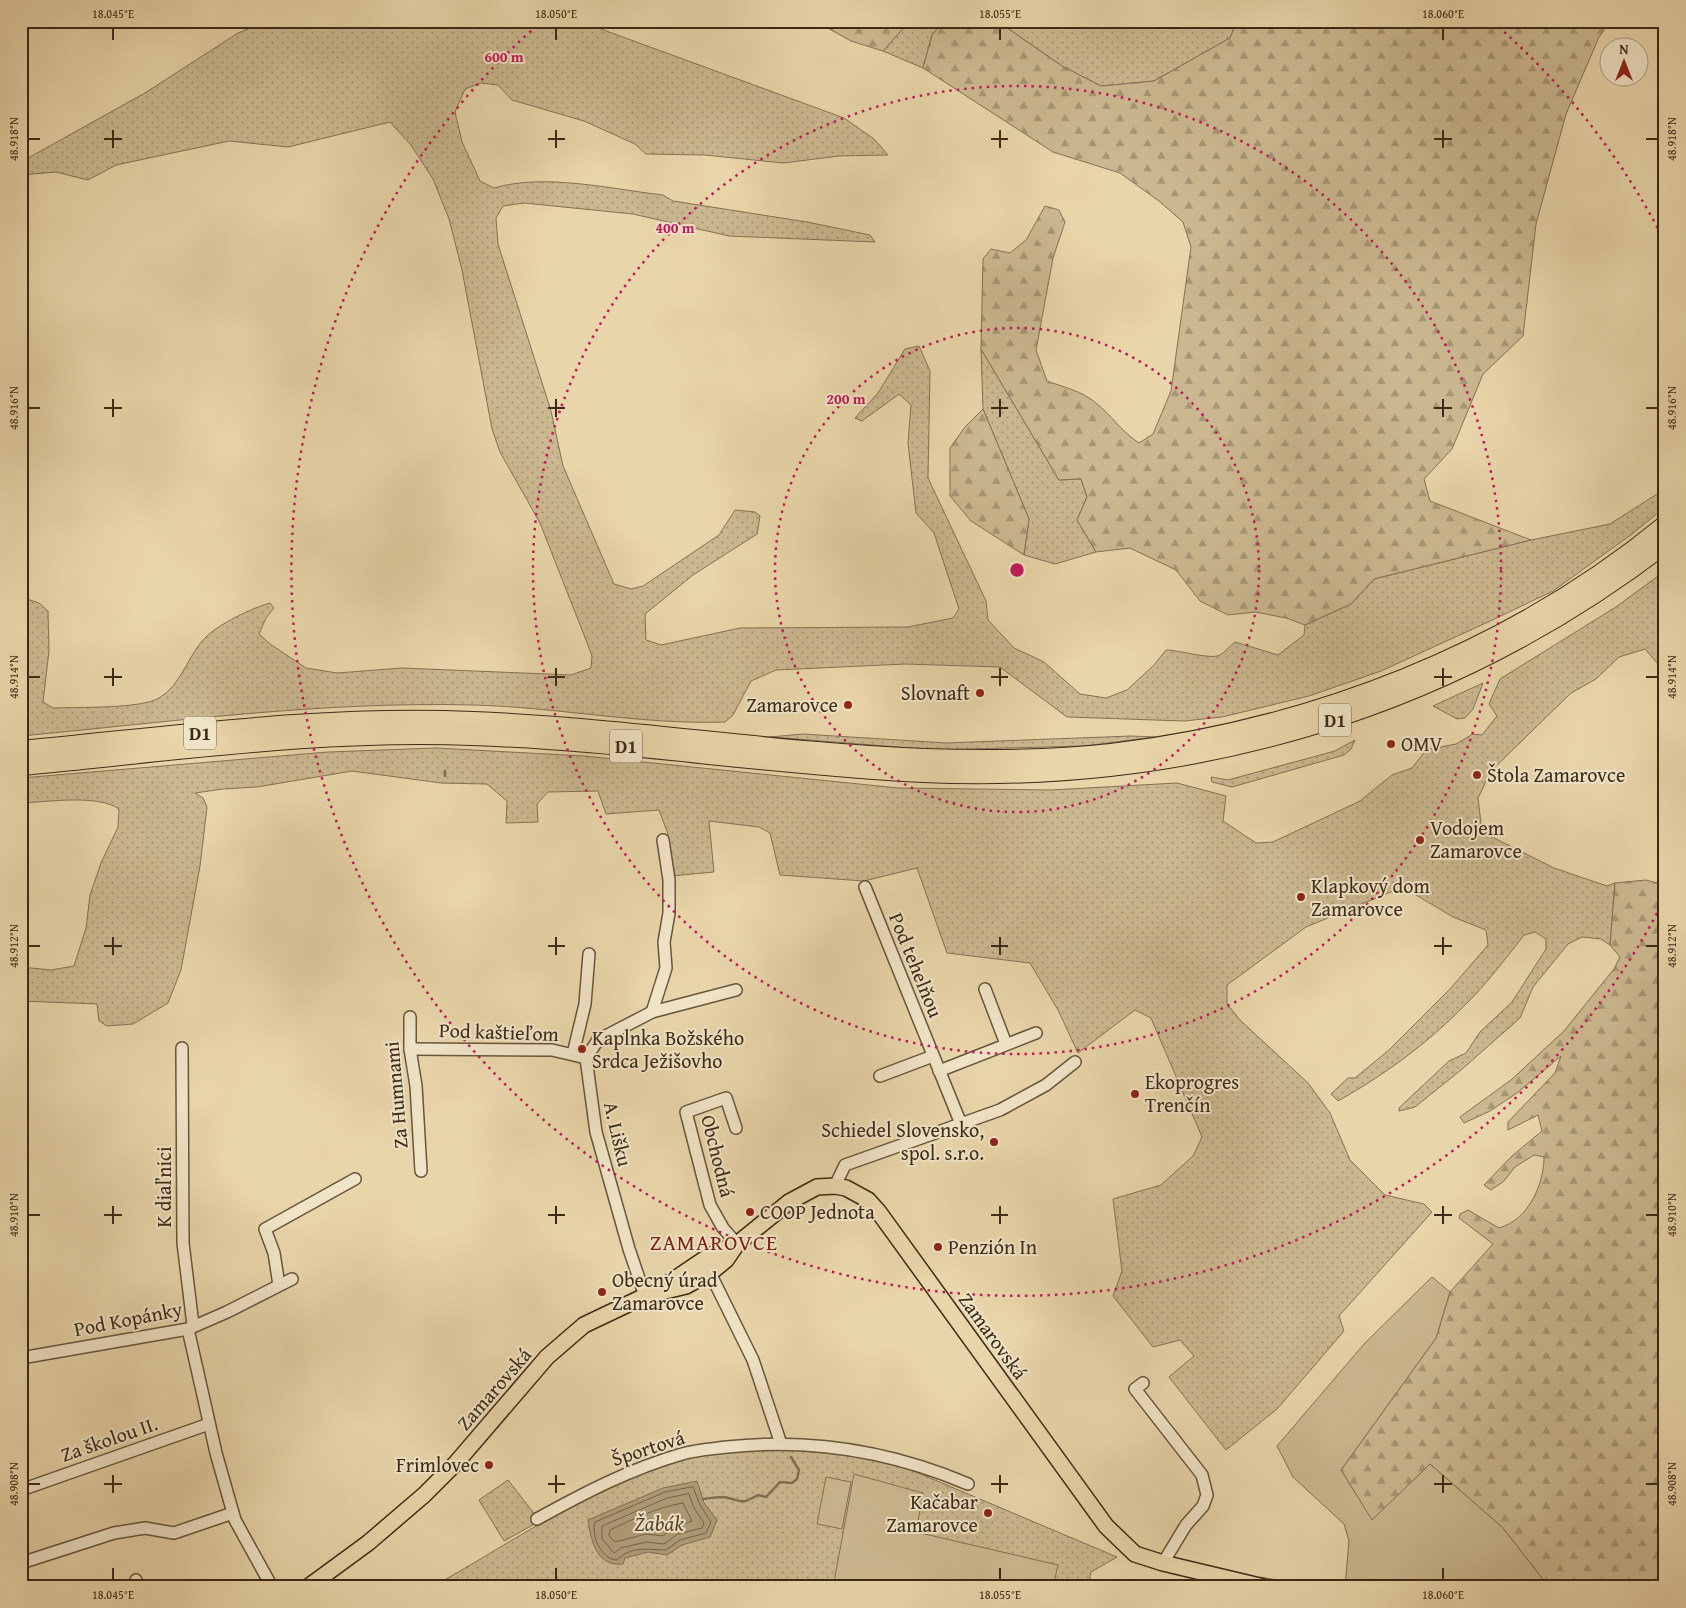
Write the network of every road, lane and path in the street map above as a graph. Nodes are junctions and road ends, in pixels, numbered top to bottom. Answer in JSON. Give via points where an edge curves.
{"nodes":[{"id":1,"x":1665,"y":525,"type":"edge"},
{"id":2,"x":1665,"y":544,"type":"edge"},
{"id":3,"x":21,"y":750,"type":"edge"},
{"id":4,"x":21,"y":766,"type":"edge"},
{"id":5,"x":663,"y":840,"type":"dead end"},
{"id":6,"x":865,"y":887,"type":"dead end"},
{"id":7,"x":589,"y":954,"type":"dead end"},
{"id":8,"x":736,"y":990,"type":"dead end"},
{"id":9,"x":985,"y":990,"type":"dead end"},
{"id":10,"x":652,"y":1012,"type":"junction"},
{"id":11,"x":410,"y":1017,"type":"dead end"},
{"id":12,"x":1036,"y":1032,"type":"dead end"},
{"id":13,"x":1006,"y":1044,"type":"junction"},
{"id":14,"x":182,"y":1048,"type":"dead end"},
{"id":15,"x":410,"y":1049,"type":"junction"},
{"id":16,"x":573,"y":1054,"type":"junction"},
{"id":17,"x":933,"y":1056,"type":"junction"},
{"id":18,"x":586,"y":1058,"type":"junction"},
{"id":19,"x":1075,"y":1062,"type":"dead end"},
{"id":20,"x":939,"y":1071,"type":"junction"},
{"id":21,"x":880,"y":1076,"type":"dead end"},
{"id":22,"x":961,"y":1124,"type":"junction"},
{"id":23,"x":736,"y":1128,"type":"dead end"},
{"id":24,"x":421,"y":1171,"type":"dead end"},
{"id":25,"x":355,"y":1179,"type":"dead end"},
{"id":26,"x":835,"y":1186,"type":"junction"},
{"id":27,"x":737,"y":1244,"type":"junction"},
{"id":28,"x":710,"y":1273,"type":"junction"},
{"id":29,"x":292,"y":1278,"type":"dead end"},
{"id":30,"x":279,"y":1285,"type":"junction"},
{"id":31,"x":649,"y":1295,"type":"junction"},
{"id":32,"x":191,"y":1327,"type":"junction"},
{"id":33,"x":21,"y":1358,"type":"edge"},
{"id":34,"x":1143,"y":1383,"type":"dead end"},
{"id":35,"x":209,"y":1424,"type":"junction"},
{"id":36,"x":781,"y":1444,"type":"junction"},
{"id":37,"x":968,"y":1484,"type":"dead end"},
{"id":38,"x":21,"y":1490,"type":"edge"},
{"id":39,"x":233,"y":1513,"type":"junction"},
{"id":40,"x":537,"y":1519,"type":"dead end"},
{"id":41,"x":21,"y":1563,"type":"edge"},
{"id":42,"x":1162,"y":1563,"type":"junction"},
{"id":43,"x":272,"y":1587,"type":"edge"},
{"id":44,"x":308,"y":1587,"type":"edge"},
{"id":45,"x":1264,"y":1587,"type":"edge"}],
"edges":[{"from":1,"to":3,"type":"highway","number":"D1","via":[[1548,606],[1416,674],[1366,693],[1244,729],[1197,740],[1109,753],[1022,759],[921,758],[467,720],[295,725]]},
{"from":2,"to":4,"type":"highway","number":"D1","via":[[1557,618],[1420,688],[1288,734],[1145,764],[1022,774],[924,773],[791,764],[556,740],[428,736],[293,740]]},
{"from":5,"to":10,"type":"street","via":[[669,880],[669,912],[664,942],[666,968]]},
{"from":6,"to":17,"type":"street","name":"Pod tehelňou"},
{"from":7,"to":16,"type":"street","via":[[585,1004]]},
{"from":8,"to":10,"type":"street"},
{"from":9,"to":13,"type":"street"},
{"from":10,"to":18,"type":"street","via":[[598,1040]]},
{"from":11,"to":15,"type":"street","name":"Za Humnami"},
{"from":12,"to":13,"type":"street"},
{"from":13,"to":20,"type":"street"},
{"from":14,"to":32,"type":"street","name":"K diaľnici","via":[[183,1243]]},
{"from":15,"to":16,"type":"street","name":"Pod kaštieľom","via":[[552,1050]]},
{"from":15,"to":24,"type":"street","name":"Za Humnami","via":[[416,1086]]},
{"from":16,"to":18,"type":"street","name":"Pod kaštieľom"},
{"from":17,"to":20,"type":"street","name":"Pod tehelňou"},
{"from":17,"to":21,"type":"street"},
{"from":18,"to":31,"type":"street","name":"A. Lišku","via":[[596,1132],[629,1250]]},
{"from":19,"to":22,"type":"street","via":[[1023,1099]]},
{"from":20,"to":22,"type":"street","name":"Pod tehelňou"},
{"from":22,"to":26,"type":"street","via":[[845,1165]]},
{"from":23,"to":27,"type":"street","name":"Obchodná","via":[[726,1098],[686,1112],[710,1204],[723,1228]]},
{"from":25,"to":30,"type":"street","via":[[265,1229],[274,1253]]},
{"from":26,"to":27,"type":"main road","name":"Zamarovská","via":[[817,1187],[800,1196]]},
{"from":26,"to":42,"type":"main road","name":"Zamarovská","via":[[858,1193],[878,1211],[1106,1526],[1135,1554]]},
{"from":27,"to":28,"type":"main road","name":"Zamarovská","via":[[726,1260]]},
{"from":27,"to":31,"type":"main road","name":"Zamarovská","via":[[709,1256]]},
{"from":28,"to":31,"type":"main road","name":"Zamarovská","via":[[686,1286]]},
{"from":28,"to":36,"type":"street","via":[[754,1360]]},
{"from":29,"to":30,"type":"street","name":"Pod Kopánky"},
{"from":30,"to":32,"type":"street","name":"Pod Kopánky"},
{"from":31,"to":44,"type":"main road","name":"Zamarovská","via":[[584,1326],[565,1340],[424,1495]]},
{"from":32,"to":33,"type":"street","name":"Pod Kopánky"},
{"from":32,"to":35,"type":"street","name":"K diaľnici"},
{"from":34,"to":42,"type":"street","via":[[1135,1389],[1202,1475],[1207,1495],[1203,1506]]},
{"from":35,"to":38,"type":"street","name":"Za školou II."},
{"from":35,"to":39,"type":"street","name":"K diaľnici"},
{"from":36,"to":37,"type":"street","name":"Športová","via":[[812,1444],[870,1452],[928,1468]]},
{"from":36,"to":40,"type":"street","name":"Športová","via":[[683,1453],[612,1479]]},
{"from":39,"to":41,"type":"street","via":[[174,1533],[145,1528],[114,1533]]},
{"from":39,"to":43,"type":"street","name":"K diaľnici"},
{"from":42,"to":45,"type":"main road","name":"Zamarovská"}]}
